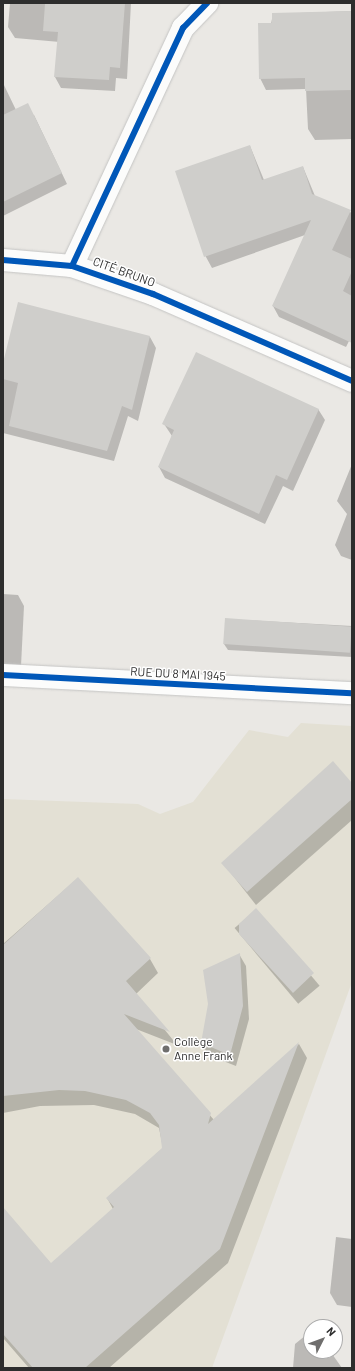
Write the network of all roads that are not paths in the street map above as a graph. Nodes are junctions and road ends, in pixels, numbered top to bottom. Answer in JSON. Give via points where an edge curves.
{"nodes":[{"id":1,"x":207,"y":3,"type":"edge"},
{"id":2,"x":3,"y":260,"type":"edge"},
{"id":3,"x":72,"y":266,"type":"junction"},
{"id":4,"x":352,"y":381,"type":"edge"},
{"id":5,"x":3,"y":675,"type":"edge"},
{"id":6,"x":352,"y":693,"type":"edge"}],
"edges":[{"from":1,"to":3,"type":"street","name":"CITÉ BRUNO","via":[[183,28]]},
{"from":2,"to":3,"type":"street"},
{"from":3,"to":4,"type":"street","name":"CITÉ BRUNO","via":[[153,294]]},
{"from":5,"to":6,"type":"street","name":"RUE DU 8 MAI 1945"}]}
